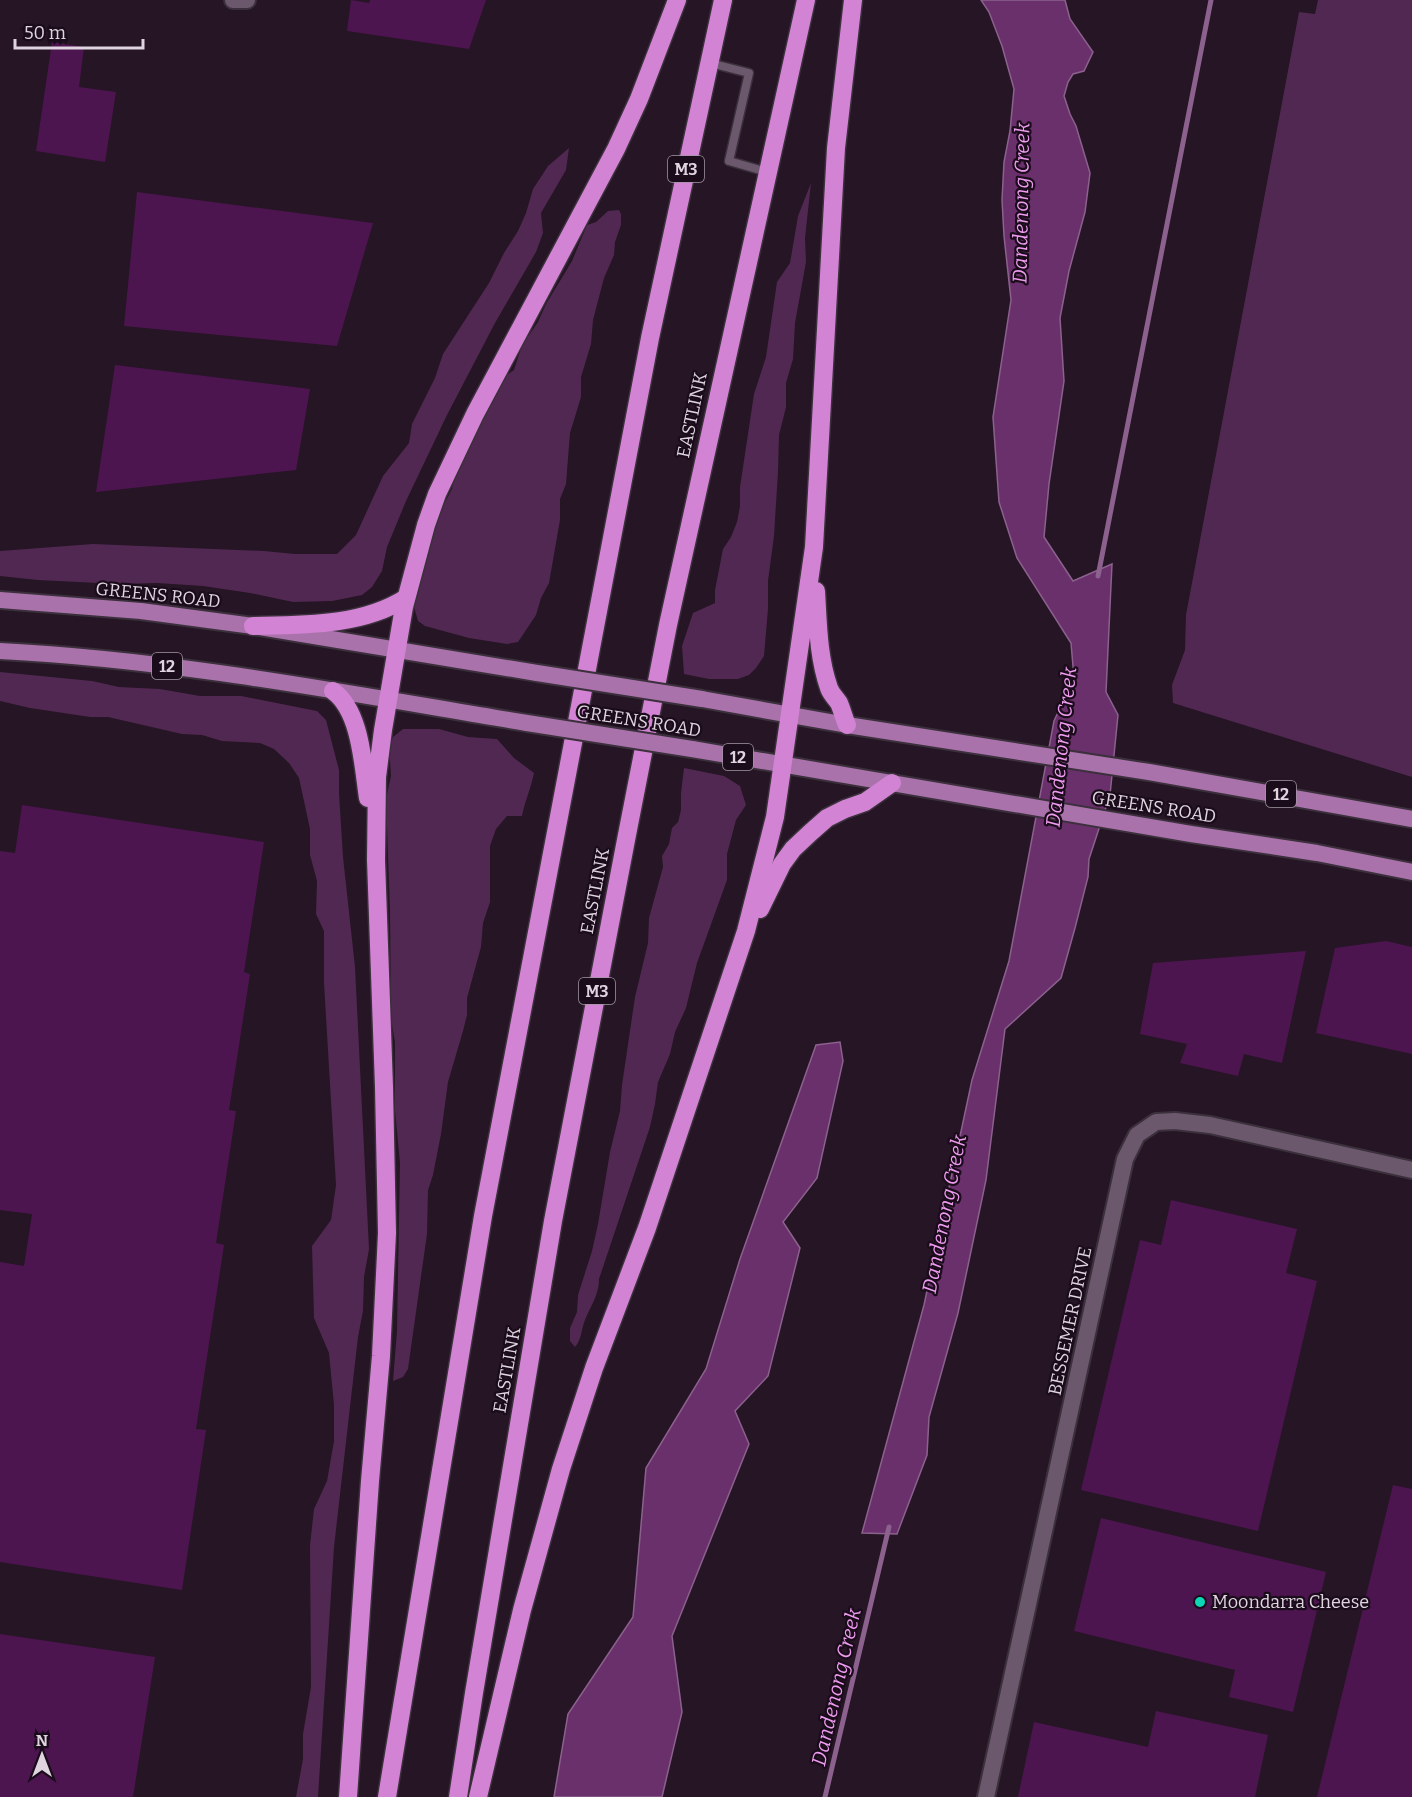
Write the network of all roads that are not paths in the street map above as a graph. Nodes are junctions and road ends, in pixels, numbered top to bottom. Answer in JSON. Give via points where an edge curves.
{"nodes":[{"id":1,"x":233,"y":0,"type":"edge"},
{"id":2,"x":247,"y":0,"type":"edge"},
{"id":3,"x":677,"y":0,"type":"edge"},
{"id":4,"x":723,"y":0,"type":"edge"},
{"id":5,"x":806,"y":0,"type":"edge"},
{"id":6,"x":853,"y":0,"type":"edge"},
{"id":7,"x":709,"y":63,"type":"junction"},
{"id":8,"x":767,"y":172,"type":"junction"},
{"id":9,"x":814,"y":547,"type":"junction"},
{"id":10,"x":406,"y":598,"type":"junction"},
{"id":11,"x":0,"y":600,"type":"edge"},
{"id":12,"x":254,"y":626,"type":"junction"},
{"id":13,"x":397,"y":650,"type":"junction"},
{"id":14,"x":0,"y":651,"type":"edge"},
{"id":15,"x":333,"y":691,"type":"junction"},
{"id":16,"x":388,"y":700,"type":"junction"},
{"id":17,"x":790,"y":714,"type":"junction"},
{"id":18,"x":847,"y":725,"type":"junction"},
{"id":19,"x":784,"y":764,"type":"junction"},
{"id":20,"x":892,"y":783,"type":"junction"},
{"id":21,"x":1412,"y":819,"type":"edge"},
{"id":22,"x":376,"y":860,"type":"junction"},
{"id":23,"x":1412,"y":872,"type":"edge"},
{"id":24,"x":746,"y":931,"type":"junction"},
{"id":25,"x":1412,"y":1170,"type":"edge"},
{"id":26,"x":987,"y":1796,"type":"edge"},
{"id":27,"x":348,"y":1797,"type":"edge"},
{"id":28,"x":387,"y":1797,"type":"edge"},
{"id":29,"x":458,"y":1797,"type":"edge"},
{"id":30,"x":478,"y":1797,"type":"edge"}],
"edges":[{"from":1,"to":2,"type":"street"},
{"from":3,"to":10,"type":"highway","via":[[616,149],[437,494]]},
{"from":4,"to":7,"type":"highway","number":"M3"},
{"from":5,"to":8,"type":"highway","name":"EASTLINK","number":"M3"},
{"from":6,"to":9,"type":"highway","via":[[836,148]]},
{"from":7,"to":8,"type":"lane","via":[[749,73],[729,161]]},
{"from":7,"to":28,"type":"highway","number":"M3","via":[[650,338],[483,1216]]},
{"from":8,"to":29,"type":"highway","name":"EASTLINK","number":"M3","via":[[668,625],[626,840],[554,1221]]},
{"from":9,"to":17,"type":"highway"},
{"from":9,"to":18,"type":"highway","via":[[824,672]]},
{"from":10,"to":12,"type":"highway","via":[[387,609],[346,620]]},
{"from":10,"to":13,"type":"highway"},
{"from":11,"to":12,"type":"main road","name":"GREENS ROAD","number":"12","via":[[141,611]]},
{"from":12,"to":13,"type":"main road","name":"GREENS ROAD","number":"12"},
{"from":13,"to":16,"type":"highway"},
{"from":13,"to":17,"type":"main road","name":"GREENS ROAD","number":"12","bridge":true},
{"from":14,"to":15,"type":"main road","name":"GREENS ROAD","number":"12","via":[[177,667]]},
{"from":15,"to":16,"type":"main road","name":"GREENS ROAD","number":"12"},
{"from":15,"to":22,"type":"highway","via":[[350,710],[358,736]]},
{"from":16,"to":19,"type":"main road","name":"GREENS ROAD","number":"12","bridge":true},
{"from":16,"to":22,"type":"highway","via":[[377,777]]},
{"from":17,"to":18,"type":"main road","name":"GREENS ROAD","number":"12"},
{"from":17,"to":19,"type":"highway"},
{"from":18,"to":21,"type":"main road","name":"GREENS ROAD","number":"12","via":[[1149,772]]},
{"from":19,"to":20,"type":"main road","name":"GREENS ROAD","number":"12"},
{"from":19,"to":24,"type":"highway","via":[[771,835]]},
{"from":20,"to":23,"type":"main road","name":"GREENS ROAD","number":"12"},
{"from":20,"to":24,"type":"highway","via":[[865,802],[827,818],[793,849]]},
{"from":22,"to":27,"type":"highway","via":[[386,1264]]},
{"from":24,"to":30,"type":"highway","via":[[561,1469],[522,1610]]},
{"from":25,"to":26,"type":"street","name":"BESSEMER DRIVE","via":[[1210,1125],[1156,1122],[1137,1136],[1125,1159]]}]}
